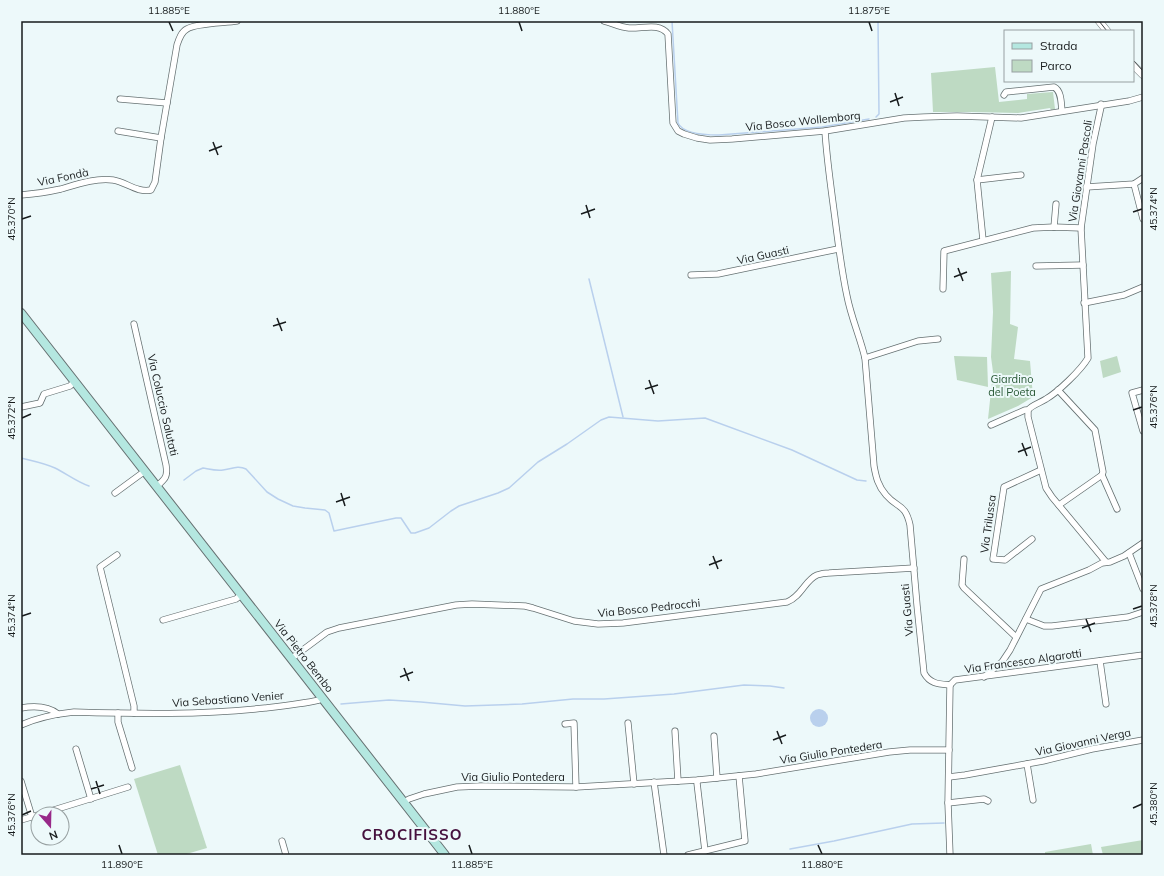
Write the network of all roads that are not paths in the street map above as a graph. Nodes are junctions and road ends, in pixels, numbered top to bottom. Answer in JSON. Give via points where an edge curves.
{"nodes":[{"id":1,"x":237,"y":21,"type":"edge"},
{"id":2,"x":604,"y":21,"type":"edge"},
{"id":3,"x":1094,"y":21,"type":"edge"},
{"id":4,"x":1099,"y":21,"type":"edge"},
{"id":5,"x":1102,"y":30,"type":"edge"},
{"id":6,"x":1106,"y":30,"type":"edge"},
{"id":7,"x":1134,"y":61,"type":"edge"},
{"id":8,"x":1134,"y":65,"type":"edge"},
{"id":9,"x":1143,"y":70,"type":"edge"},
{"id":10,"x":1143,"y":75,"type":"edge"},
{"id":11,"x":1004,"y":95,"type":"dead end"},
{"id":12,"x":1143,"y":97,"type":"edge"},
{"id":13,"x":120,"y":98,"type":"dead end"},
{"id":14,"x":167,"y":103,"type":"junction"},
{"id":15,"x":1101,"y":104,"type":"junction"},
{"id":16,"x":1062,"y":111,"type":"junction"},
{"id":17,"x":992,"y":117,"type":"junction"},
{"id":18,"x":118,"y":131,"type":"dead end"},
{"id":19,"x":825,"y":131,"type":"junction"},
{"id":20,"x":161,"y":138,"type":"junction"},
{"id":21,"x":1021,"y":175,"type":"dead end"},
{"id":22,"x":1143,"y":178,"type":"edge"},
{"id":23,"x":977,"y":180,"type":"junction"},
{"id":24,"x":1134,"y":184,"type":"junction"},
{"id":25,"x":1086,"y":187,"type":"junction"},
{"id":26,"x":21,"y":195,"type":"edge"},
{"id":27,"x":1056,"y":204,"type":"dead end"},
{"id":28,"x":1143,"y":219,"type":"edge"},
{"id":29,"x":1054,"y":227,"type":"junction"},
{"id":30,"x":1081,"y":228,"type":"junction"},
{"id":31,"x":984,"y":240,"type":"junction"},
{"id":32,"x":838,"y":249,"type":"junction"},
{"id":33,"x":1083,"y":265,"type":"junction"},
{"id":34,"x":1036,"y":266,"type":"dead end"},
{"id":35,"x":691,"y":275,"type":"dead end"},
{"id":36,"x":1143,"y":287,"type":"edge"},
{"id":37,"x":943,"y":290,"type":"dead end"},
{"id":38,"x":1084,"y":303,"type":"junction"},
{"id":39,"x":21,"y":313,"type":"edge"},
{"id":40,"x":134,"y":324,"type":"dead end"},
{"id":41,"x":938,"y":339,"type":"dead end"},
{"id":42,"x":865,"y":358,"type":"junction"},
{"id":43,"x":74,"y":382,"type":"junction"},
{"id":44,"x":1058,"y":390,"type":"junction"},
{"id":45,"x":1143,"y":390,"type":"edge"},
{"id":46,"x":21,"y":407,"type":"edge"},
{"id":47,"x":1028,"y":410,"type":"junction"},
{"id":48,"x":991,"y":425,"type":"dead end"},
{"id":49,"x":1143,"y":431,"type":"edge"},
{"id":50,"x":1041,"y":470,"type":"junction"},
{"id":51,"x":145,"y":471,"type":"junction"},
{"id":52,"x":1102,"y":476,"type":"junction"},
{"id":53,"x":157,"y":486,"type":"junction"},
{"id":54,"x":115,"y":493,"type":"dead end"},
{"id":55,"x":1059,"y":505,"type":"junction"},
{"id":56,"x":1117,"y":509,"type":"dead end"},
{"id":57,"x":1032,"y":539,"type":"dead end"},
{"id":58,"x":1143,"y":544,"type":"edge"},
{"id":59,"x":1129,"y":554,"type":"junction"},
{"id":60,"x":117,"y":555,"type":"dead end"},
{"id":61,"x":964,"y":559,"type":"dead end"},
{"id":62,"x":1106,"y":562,"type":"junction"},
{"id":63,"x":914,"y":568,"type":"junction"},
{"id":64,"x":1143,"y":589,"type":"edge"},
{"id":65,"x":242,"y":595,"type":"junction"},
{"id":66,"x":1143,"y":612,"type":"edge"},
{"id":67,"x":1026,"y":619,"type":"junction"},
{"id":68,"x":163,"y":620,"type":"dead end"},
{"id":69,"x":1016,"y":637,"type":"junction"},
{"id":70,"x":1143,"y":655,"type":"edge"},
{"id":71,"x":292,"y":658,"type":"junction"},
{"id":72,"x":1100,"y":661,"type":"junction"},
{"id":73,"x":984,"y":676,"type":"junction"},
{"id":74,"x":950,"y":685,"type":"junction"},
{"id":75,"x":322,"y":698,"type":"junction"},
{"id":76,"x":1106,"y":704,"type":"dead end"},
{"id":77,"x":21,"y":708,"type":"edge"},
{"id":78,"x":118,"y":713,"type":"junction"},
{"id":79,"x":134,"y":713,"type":"junction"},
{"id":80,"x":58,"y":714,"type":"junction"},
{"id":81,"x":628,"y":723,"type":"dead end"},
{"id":82,"x":565,"y":724,"type":"dead end"},
{"id":83,"x":21,"y":725,"type":"edge"},
{"id":84,"x":675,"y":731,"type":"dead end"},
{"id":85,"x":714,"y":736,"type":"dead end"},
{"id":86,"x":1143,"y":740,"type":"edge"},
{"id":87,"x":76,"y":749,"type":"dead end"},
{"id":88,"x":949,"y":750,"type":"junction"},
{"id":89,"x":1027,"y":764,"type":"junction"},
{"id":90,"x":132,"y":768,"type":"dead end"},
{"id":91,"x":739,"y":776,"type":"junction"},
{"id":92,"x":949,"y":777,"type":"junction"},
{"id":93,"x":717,"y":778,"type":"junction"},
{"id":94,"x":678,"y":780,"type":"junction"},
{"id":95,"x":698,"y":780,"type":"junction"},
{"id":96,"x":21,"y":781,"type":"edge"},
{"id":97,"x":654,"y":782,"type":"junction"},
{"id":98,"x":634,"y":784,"type":"junction"},
{"id":99,"x":128,"y":787,"type":"dead end"},
{"id":100,"x":576,"y":787,"type":"junction"},
{"id":101,"x":91,"y":799,"type":"junction"},
{"id":102,"x":1033,"y":800,"type":"dead end"},
{"id":103,"x":988,"y":801,"type":"dead end"},
{"id":104,"x":404,"y":802,"type":"junction"},
{"id":105,"x":948,"y":803,"type":"junction"},
{"id":106,"x":31,"y":806,"type":"edge"},
{"id":107,"x":68,"y":806,"type":"edge"},
{"id":108,"x":282,"y":841,"type":"dead end"},
{"id":109,"x":705,"y":851,"type":"junction"},
{"id":110,"x":286,"y":855,"type":"edge"},
{"id":111,"x":445,"y":855,"type":"edge"},
{"id":112,"x":664,"y":855,"type":"edge"},
{"id":113,"x":688,"y":855,"type":"edge"},
{"id":114,"x":950,"y":855,"type":"edge"}],
"edges":[{"from":1,"to":14,"type":"street","name":"Via Fondà","via":[[195,26],[183,32],[177,45]]},
{"from":2,"to":19,"type":"street","name":"Via Bosco Wollemborg","via":[[629,28],[660,27],[668,34],[672,119],[678,131],[684,134],[718,140]]},
{"from":3,"to":5,"type":"street"},
{"from":4,"to":6,"type":"street"},
{"from":7,"to":9,"type":"street"},
{"from":8,"to":10,"type":"street"},
{"from":11,"to":16,"type":"street","via":[[1006,92],[1058,89]]},
{"from":12,"to":15,"type":"street","name":"Via Bosco Wollemborg"},
{"from":13,"to":14,"type":"street"},
{"from":14,"to":20,"type":"street","name":"Via Fondà"},
{"from":15,"to":16,"type":"street","name":"Via Bosco Wollemborg"},
{"from":15,"to":25,"type":"street","name":"Via Giovanni Pascoli"},
{"from":16,"to":17,"type":"street","name":"Via Bosco Wollemborg","via":[[1022,118]]},
{"from":17,"to":19,"type":"street","name":"Via Bosco Wollemborg","via":[[904,118]]},
{"from":17,"to":23,"type":"street"},
{"from":18,"to":20,"type":"street"},
{"from":19,"to":32,"type":"street","name":"Via Guasti"},
{"from":20,"to":26,"type":"street","name":"Via Fondà","via":[[155,182],[151,190],[142,190],[114,180],[102,180]]},
{"from":21,"to":23,"type":"street"},
{"from":22,"to":24,"type":"street"},
{"from":23,"to":31,"type":"street"},
{"from":24,"to":25,"type":"street"},
{"from":24,"to":28,"type":"street"},
{"from":25,"to":30,"type":"street","name":"Via Giovanni Pascoli"},
{"from":27,"to":29,"type":"street"},
{"from":29,"to":30,"type":"street"},
{"from":29,"to":31,"type":"street","via":[[1033,228]]},
{"from":30,"to":33,"type":"street","name":"Via Giovanni Pascoli"},
{"from":31,"to":37,"type":"street","via":[[944,251]]},
{"from":32,"to":35,"type":"street","name":"Via Guasti","via":[[718,274]]},
{"from":32,"to":42,"type":"street","name":"Via Guasti","via":[[847,298]]},
{"from":33,"to":34,"type":"street"},
{"from":33,"to":38,"type":"street","name":"Via Giovanni Pascoli"},
{"from":36,"to":38,"type":"street","via":[[1124,295]]},
{"from":38,"to":44,"type":"street","name":"Via Giovanni Pascoli","via":[[1088,358]]},
{"from":39,"to":43,"type":"main road","name":"Via Pietro Bembo"},
{"from":40,"to":53,"type":"street","name":"Via Coluccio Salutati","via":[[167,472],[164,480]]},
{"from":41,"to":42,"type":"street","via":[[918,341]]},
{"from":42,"to":63,"type":"street","name":"Via Guasti","via":[[876,479],[886,496],[908,514]]},
{"from":43,"to":46,"type":"street","via":[[70,386],[44,394],[40,403]]},
{"from":43,"to":51,"type":"main road","name":"Via Pietro Bembo"},
{"from":44,"to":47,"type":"street","name":"Via Giovanni Pascoli"},
{"from":44,"to":52,"type":"street","via":[[1095,430]]},
{"from":45,"to":49,"type":"street","via":[[1132,393]]},
{"from":47,"to":48,"type":"street","name":"Via Giovanni Pascoli"},
{"from":47,"to":50,"type":"street"},
{"from":50,"to":55,"type":"street","via":[[1046,488]]},
{"from":50,"to":57,"type":"street","name":"Via Trilussa","via":[[1004,487],[993,559],[1005,560]]},
{"from":51,"to":53,"type":"main road","name":"Via Pietro Bembo"},
{"from":51,"to":54,"type":"street"},
{"from":52,"to":55,"type":"street"},
{"from":52,"to":56,"type":"street"},
{"from":53,"to":65,"type":"main road","name":"Via Pietro Bembo"},
{"from":55,"to":62,"type":"street"},
{"from":58,"to":59,"type":"street"},
{"from":59,"to":62,"type":"street"},
{"from":59,"to":64,"type":"street"},
{"from":60,"to":79,"type":"street","via":[[100,566]]},
{"from":61,"to":69,"type":"street","via":[[964,588]]},
{"from":62,"to":67,"type":"street","via":[[1041,589]]},
{"from":63,"to":71,"type":"street","name":"Via Bosco Pedrocchi","via":[[829,573],[816,576],[794,599],[787,602],[623,623],[574,622],[525,606],[456,605],[339,628],[328,632]]},
{"from":63,"to":74,"type":"street","name":"Via Guasti","via":[[924,673],[933,683]]},
{"from":65,"to":68,"type":"street","via":[[236,599]]},
{"from":65,"to":71,"type":"main road","name":"Via Pietro Bembo"},
{"from":66,"to":67,"type":"street","via":[[1128,617],[1052,626],[1044,626]]},
{"from":67,"to":69,"type":"street"},
{"from":69,"to":73,"type":"street","via":[[1002,662]]},
{"from":70,"to":72,"type":"street","name":"Via Francesco Algarotti"},
{"from":71,"to":75,"type":"main road","name":"Via Pietro Bembo"},
{"from":72,"to":73,"type":"street","name":"Via Francesco Algarotti"},
{"from":72,"to":76,"type":"street"},
{"from":73,"to":74,"type":"street","name":"Via Francesco Algarotti","via":[[954,680]]},
{"from":74,"to":88,"type":"street"},
{"from":75,"to":79,"type":"street","name":"Via Sebastiano Venier","via":[[300,704],[232,711]]},
{"from":75,"to":104,"type":"main road","name":"Via Pietro Bembo"},
{"from":77,"to":80,"type":"street","name":"Via Sebastiano Venier","via":[[47,708]]},
{"from":78,"to":79,"type":"street","name":"Via Sebastiano Venier"},
{"from":78,"to":80,"type":"street","name":"Via Sebastiano Venier"},
{"from":78,"to":90,"type":"street","via":[[118,722]]},
{"from":80,"to":83,"type":"street","name":"Via Sebastiano Venier","via":[[44,716]]},
{"from":81,"to":98,"type":"street"},
{"from":82,"to":100,"type":"street","name":"Via Giulio Pontedera","via":[[574,723]]},
{"from":84,"to":94,"type":"street"},
{"from":85,"to":93,"type":"street"},
{"from":86,"to":89,"type":"street","name":"Via Giovanni Verga"},
{"from":87,"to":101,"type":"street"},
{"from":88,"to":91,"type":"street","name":"Via Giulio Pontedera","via":[[889,752]]},
{"from":88,"to":92,"type":"street"},
{"from":89,"to":92,"type":"street","name":"Via Giovanni Verga"},
{"from":89,"to":102,"type":"street","name":"Via Giovanni Verga"},
{"from":91,"to":93,"type":"street","name":"Via Giulio Pontedera"},
{"from":91,"to":109,"type":"street","via":[[745,841]]},
{"from":92,"to":105,"type":"street"},
{"from":93,"to":95,"type":"street","name":"Via Giulio Pontedera"},
{"from":94,"to":95,"type":"street","name":"Via Giulio Pontedera"},
{"from":94,"to":97,"type":"street","name":"Via Giulio Pontedera"},
{"from":95,"to":109,"type":"street"},
{"from":96,"to":106,"type":"street"},
{"from":97,"to":98,"type":"street","name":"Via Giulio Pontedera"},
{"from":97,"to":112,"type":"street"},
{"from":98,"to":100,"type":"street","name":"Via Giulio Pontedera"},
{"from":99,"to":101,"type":"street"},
{"from":100,"to":104,"type":"street","name":"Via Giulio Pontedera","via":[[457,787],[424,794]]},
{"from":101,"to":107,"type":"street"},
{"from":103,"to":105,"type":"street","via":[[984,799]]},
{"from":104,"to":111,"type":"main road","name":"Via Pietro Bembo"},
{"from":105,"to":114,"type":"street"},
{"from":108,"to":110,"type":"street"},
{"from":109,"to":113,"type":"street"}]}
